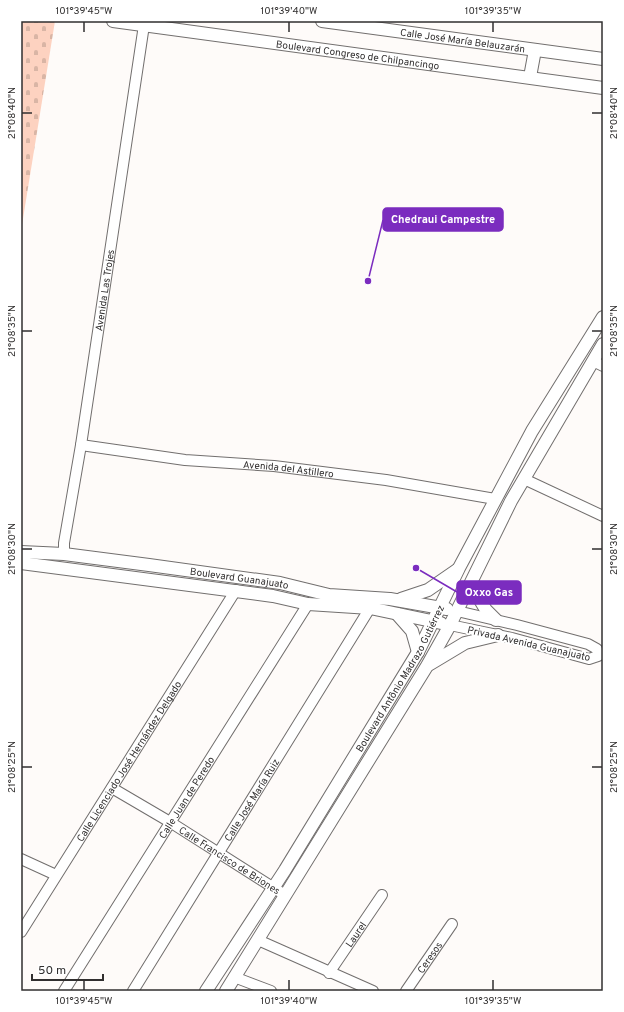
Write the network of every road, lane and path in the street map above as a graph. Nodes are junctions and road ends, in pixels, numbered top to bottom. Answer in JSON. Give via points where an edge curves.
{"nodes":[{"id":1,"x":113,"y":21,"type":"edge"},
{"id":2,"x":322,"y":21,"type":"edge"},
{"id":3,"x":144,"y":25,"type":"junction"},
{"id":4,"x":535,"y":50,"type":"junction"},
{"id":5,"x":603,"y":59,"type":"edge"},
{"id":6,"x":530,"y":77,"type":"junction"},
{"id":7,"x":603,"y":88,"type":"edge"},
{"id":8,"x":603,"y":317,"type":"edge"},
{"id":9,"x":603,"y":344,"type":"edge"},
{"id":10,"x":598,"y":364,"type":"edge"},
{"id":11,"x":81,"y":445,"type":"junction"},
{"id":12,"x":524,"y":479,"type":"junction"},
{"id":13,"x":495,"y":499,"type":"junction"},
{"id":14,"x":603,"y":516,"type":"edge"},
{"id":15,"x":21,"y":552,"type":"edge"},
{"id":16,"x":64,"y":554,"type":"junction"},
{"id":17,"x":21,"y":563,"type":"edge"},
{"id":18,"x":459,"y":568,"type":"junction"},
{"id":19,"x":471,"y":585,"type":"junction"},
{"id":20,"x":236,"y":590,"type":"junction"},
{"id":21,"x":396,"y":600,"type":"junction"},
{"id":22,"x":308,"y":604,"type":"junction"},
{"id":23,"x":441,"y":607,"type":"junction"},
{"id":24,"x":370,"y":608,"type":"junction"},
{"id":25,"x":457,"y":611,"type":"junction"},
{"id":26,"x":397,"y":614,"type":"junction"},
{"id":27,"x":434,"y":620,"type":"junction"},
{"id":28,"x":496,"y":620,"type":"junction"},
{"id":29,"x":450,"y":625,"type":"junction"},
{"id":30,"x":498,"y":635,"type":"junction"},
{"id":31,"x":418,"y":652,"type":"junction"},
{"id":32,"x":427,"y":666,"type":"junction"},
{"id":33,"x":112,"y":788,"type":"junction"},
{"id":34,"x":170,"y":822,"type":"junction"},
{"id":35,"x":219,"y":854,"type":"junction"},
{"id":36,"x":21,"y":859,"type":"edge"},
{"id":37,"x":56,"y":875,"type":"junction"},
{"id":38,"x":272,"y":888,"type":"junction"},
{"id":39,"x":285,"y":895,"type":"junction"},
{"id":40,"x":382,"y":895,"type":"dead end"},
{"id":41,"x":452,"y":924,"type":"dead end"},
{"id":42,"x":21,"y":932,"type":"edge"},
{"id":43,"x":258,"y":940,"type":"junction"},
{"id":44,"x":329,"y":973,"type":"junction"},
{"id":45,"x":234,"y":977,"type":"junction"},
{"id":46,"x":64,"y":991,"type":"edge"},
{"id":47,"x":134,"y":991,"type":"edge"},
{"id":48,"x":206,"y":991,"type":"edge"},
{"id":49,"x":226,"y":991,"type":"edge"},
{"id":50,"x":271,"y":991,"type":"edge"},
{"id":51,"x":373,"y":991,"type":"edge"},
{"id":52,"x":406,"y":991,"type":"edge"}],
"edges":[{"from":1,"to":3,"type":"street","name":"Boulevard Congreso de Chilpancingo"},
{"from":2,"to":4,"type":"street","name":"Calle José María Belauzarán"},
{"from":3,"to":6,"type":"street","name":"Boulevard Congreso de Chilpancingo"},
{"from":3,"to":11,"type":"street","name":"Avenida Las Trojes"},
{"from":4,"to":5,"type":"street","name":"Calle José María Belauzarán"},
{"from":4,"to":6,"type":"street"},
{"from":6,"to":7,"type":"street","name":"Boulevard Congreso de Chilpancingo"},
{"from":8,"to":13,"type":"street","name":"Boulevard Antônio Madrazo Gutiérrez","via":[[532,431]]},
{"from":9,"to":10,"type":"street","name":"Boulevard Antônio Madrazo Gutiérrez"},
{"from":10,"to":12,"type":"street","name":"Boulevard Antônio Madrazo Gutiérrez"},
{"from":11,"to":13,"type":"street","name":"Avenida del Astillero","via":[[185,460],[274,466],[386,480]]},
{"from":11,"to":16,"type":"street","name":"Avenida Las Trojes"},
{"from":12,"to":14,"type":"street"},
{"from":12,"to":19,"type":"street","name":"Boulevard Antônio Madrazo Gutiérrez"},
{"from":13,"to":18,"type":"street","name":"Boulevard Antônio Madrazo Gutiérrez"},
{"from":15,"to":16,"type":"street","name":"Boulevard Guanajuato"},
{"from":16,"to":21,"type":"street","name":"Boulevard Guanajuato","via":[[280,584],[329,595]]},
{"from":17,"to":20,"type":"street","name":"Boulevard Guanajuato"},
{"from":18,"to":21,"type":"street","via":[[428,590]]},
{"from":18,"to":23,"type":"street","name":"Boulevard Antônio Madrazo Gutiérrez"},
{"from":19,"to":25,"type":"street","name":"Boulevard Antônio Madrazo Gutiérrez"},
{"from":19,"to":28,"type":"street","via":[[486,610]]},
{"from":20,"to":22,"type":"street","name":"Boulevard Guanajuato"},
{"from":20,"to":33,"type":"street","name":"Calle Licenciado José Hernández Delgado"},
{"from":21,"to":23,"type":"street","name":"Boulevard Guanajuato"},
{"from":22,"to":24,"type":"street","name":"Boulevard Guanajuato"},
{"from":22,"to":34,"type":"street","name":"Calle Juan de Peredo"},
{"from":23,"to":25,"type":"street","name":"Boulevard Guanajuato"},
{"from":23,"to":27,"type":"street","name":"Boulevard Antônio Madrazo Gutiérrez"},
{"from":24,"to":26,"type":"street","name":"Boulevard Guanajuato"},
{"from":24,"to":35,"type":"street","name":"Calle José María Ruiz"},
{"from":25,"to":28,"type":"street","name":"Privada Avenida Guanajuato"},
{"from":25,"to":29,"type":"street","name":"Boulevard Antônio Madrazo Gutiérrez"},
{"from":26,"to":27,"type":"street","name":"Boulevard Guanajuato"},
{"from":26,"to":31,"type":"street","via":[[412,632]]},
{"from":27,"to":29,"type":"street","name":"Boulevard Guanajuato"},
{"from":27,"to":31,"type":"street","name":"Boulevard Antônio Madrazo Gutiérrez"},
{"from":28,"to":30,"type":"street","name":"Privada Avenida Guanajuato","via":[[588,644],[597,649],[599,654],[596,658],[589,659]]},
{"from":29,"to":30,"type":"street","name":"Privada Avenida Guanajuato"},
{"from":29,"to":32,"type":"street","name":"Boulevard Antônio Madrazo Gutiérrez"},
{"from":30,"to":32,"type":"street","via":[[465,643]]},
{"from":31,"to":38,"type":"street","name":"Boulevard Antônio Madrazo Gutiérrez"},
{"from":32,"to":39,"type":"street","name":"Boulevard Antônio Madrazo Gutiérrez"},
{"from":33,"to":34,"type":"street","name":"Calle Francisco de Briones"},
{"from":33,"to":37,"type":"street","name":"Calle Licenciado José Hernández Delgado"},
{"from":34,"to":35,"type":"street","name":"Calle Francisco de Briones"},
{"from":34,"to":46,"type":"street","name":"Calle Juan de Peredo"},
{"from":35,"to":38,"type":"street","name":"Calle Francisco de Briones"},
{"from":35,"to":47,"type":"street","name":"Calle José María Ruiz"},
{"from":36,"to":37,"type":"street"},
{"from":37,"to":42,"type":"street","name":"Calle Licenciado José Hernández Delgado"},
{"from":38,"to":39,"type":"street","name":"Calle Francisco de Briones"},
{"from":38,"to":48,"type":"street","name":"Boulevard Antônio Madrazo Gutiérrez"},
{"from":39,"to":43,"type":"street","name":"Boulevard Antônio Madrazo Gutiérrez"},
{"from":40,"to":44,"type":"street","name":"Laurel"},
{"from":41,"to":52,"type":"street","name":"Ceresos"},
{"from":43,"to":44,"type":"street"},
{"from":43,"to":45,"type":"street","name":"Boulevard Antônio Madrazo Gutiérrez"},
{"from":44,"to":51,"type":"street"},
{"from":45,"to":49,"type":"street","name":"Boulevard Antônio Madrazo Gutiérrez"},
{"from":45,"to":50,"type":"street"}]}
